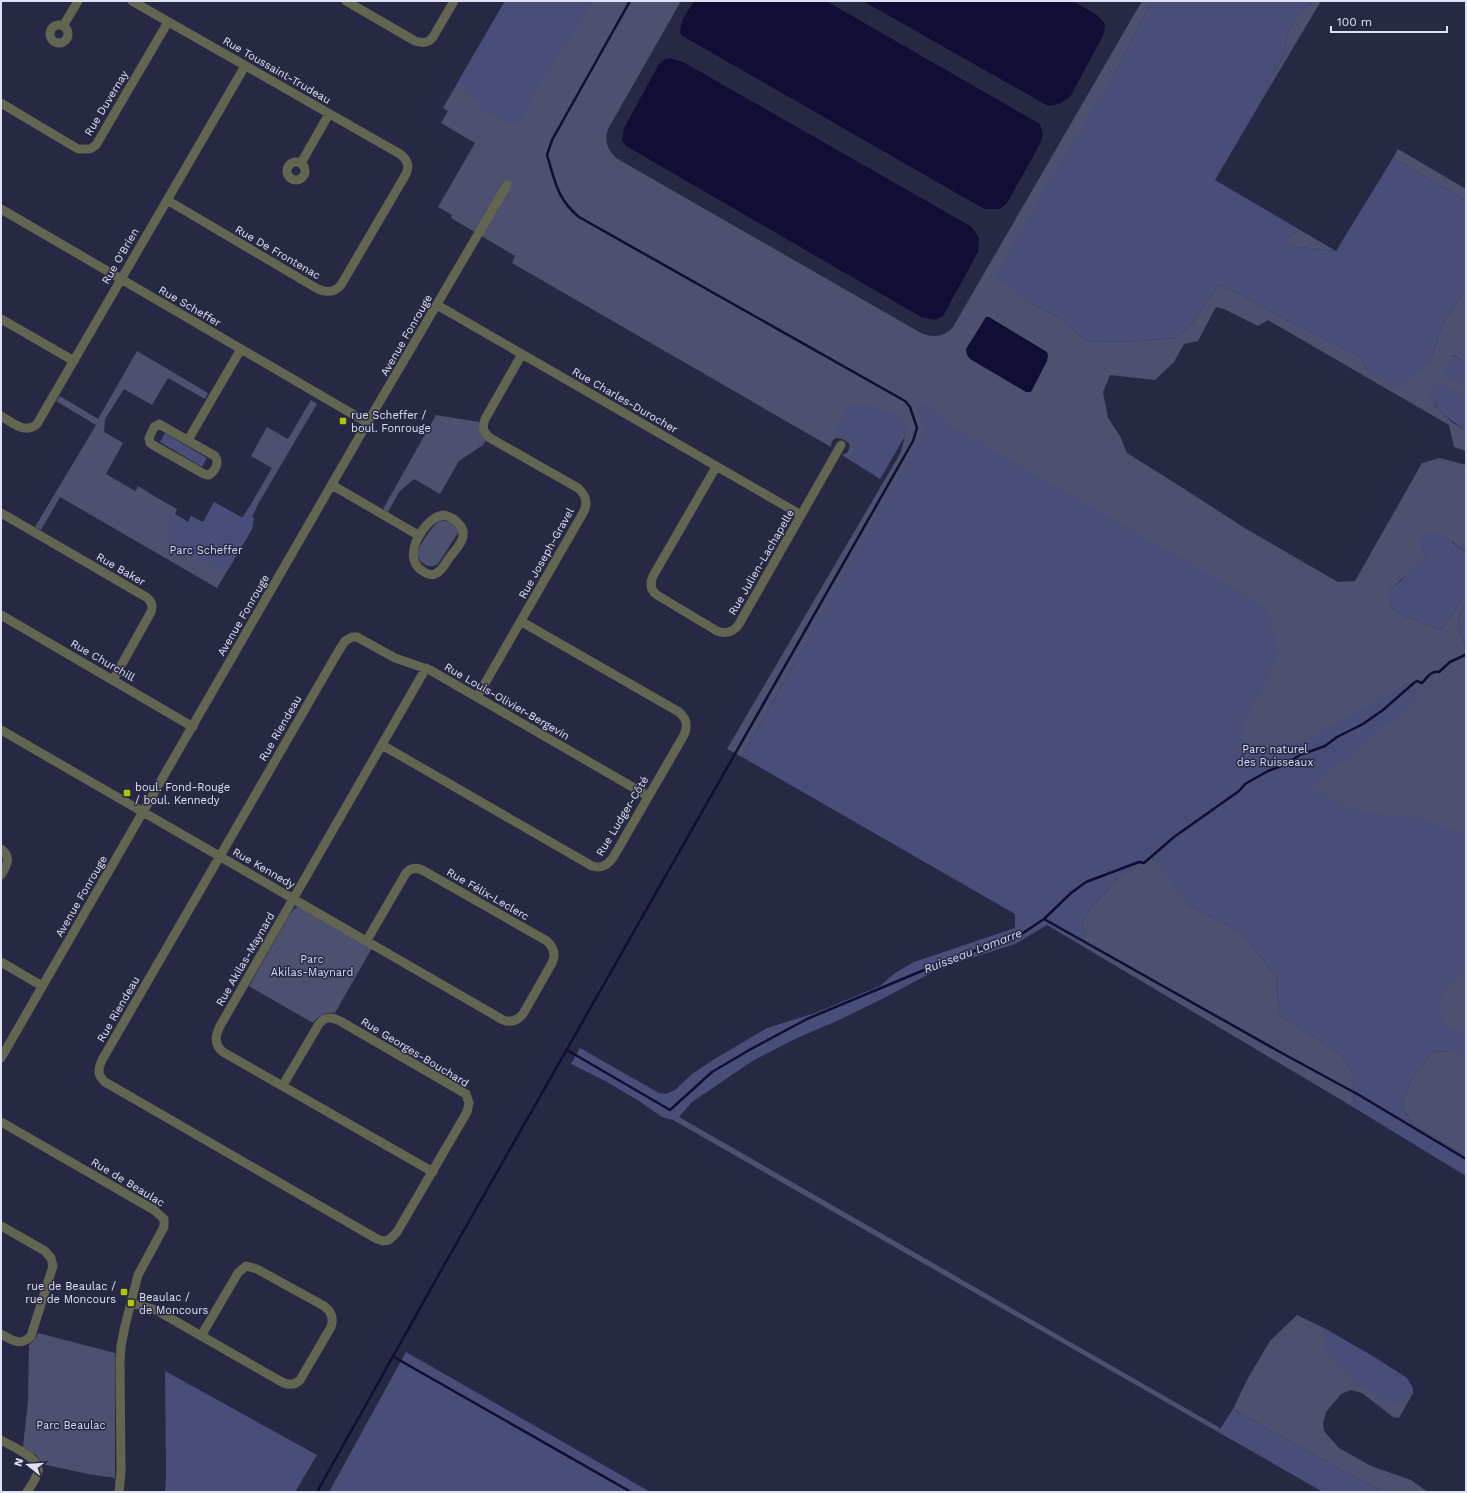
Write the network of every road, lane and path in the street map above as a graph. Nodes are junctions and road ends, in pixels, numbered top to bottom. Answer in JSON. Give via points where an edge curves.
{"nodes":[{"id":1,"x":78,"y":1,"type":"edge"},
{"id":2,"x":132,"y":1,"type":"edge"},
{"id":3,"x":346,"y":1,"type":"edge"},
{"id":4,"x":454,"y":1,"type":"edge"},
{"id":5,"x":168,"y":22,"type":"junction"},
{"id":6,"x":63,"y":26,"type":"dead end"},
{"id":7,"x":245,"y":66,"type":"junction"},
{"id":8,"x":1,"y":103,"type":"edge"},
{"id":9,"x":329,"y":114,"type":"junction"},
{"id":10,"x":301,"y":163,"type":"dead end"},
{"id":11,"x":408,"y":164,"type":"joint"},
{"id":12,"x":507,"y":185,"type":"dead end"},
{"id":13,"x":167,"y":200,"type":"junction"},
{"id":14,"x":1,"y":209,"type":"edge"},
{"id":15,"x":120,"y":279,"type":"junction"},
{"id":16,"x":437,"y":305,"type":"junction"},
{"id":17,"x":1,"y":319,"type":"edge"},
{"id":18,"x":241,"y":349,"type":"junction"},
{"id":19,"x":522,"y":354,"type":"junction"},
{"id":20,"x":74,"y":361,"type":"junction"},
{"id":21,"x":1,"y":416,"type":"edge"},
{"id":22,"x":368,"y":423,"type":"junction"},
{"id":23,"x":188,"y":440,"type":"junction"},
{"id":24,"x":842,"y":445,"type":"dead end"},
{"id":25,"x":716,"y":466,"type":"junction"},
{"id":26,"x":332,"y":485,"type":"junction"},
{"id":27,"x":1,"y":513,"type":"edge"},
{"id":28,"x":801,"y":515,"type":"junction"},
{"id":29,"x":418,"y":535,"type":"junction"},
{"id":30,"x":1,"y":616,"type":"edge"},
{"id":31,"x":522,"y":622,"type":"junction"},
{"id":32,"x":350,"y":638,"type":"joint"},
{"id":33,"x":426,"y":668,"type":"junction"},
{"id":34,"x":113,"y":680,"type":"junction"},
{"id":35,"x":477,"y":697,"type":"junction"},
{"id":36,"x":193,"y":726,"type":"junction"},
{"id":37,"x":1,"y":730,"type":"edge"},
{"id":38,"x":382,"y":745,"type":"junction"},
{"id":39,"x":648,"y":796,"type":"junction"},
{"id":40,"x":144,"y":812,"type":"junction"},
{"id":41,"x":1,"y":849,"type":"edge"},
{"id":42,"x":220,"y":856,"type":"junction"},
{"id":43,"x":1,"y":875,"type":"edge"},
{"id":44,"x":293,"y":898,"type":"junction"},
{"id":45,"x":367,"y":940,"type":"junction"},
{"id":46,"x":1,"y":962,"type":"edge"},
{"id":47,"x":42,"y":986,"type":"junction"},
{"id":48,"x":518,"y":1019,"type":"joint"},
{"id":49,"x":1,"y":1058,"type":"edge"},
{"id":50,"x":282,"y":1085,"type":"junction"},
{"id":51,"x":1,"y":1122,"type":"edge"},
{"id":52,"x":433,"y":1172,"type":"junction"},
{"id":53,"x":409,"y":1213,"type":"joint"},
{"id":54,"x":1,"y":1226,"type":"edge"},
{"id":55,"x":131,"y":1303,"type":"junction"},
{"id":56,"x":1,"y":1334,"type":"edge"},
{"id":57,"x":201,"y":1336,"type":"junction"},
{"id":58,"x":1,"y":1440,"type":"edge"},
{"id":59,"x":27,"y":1492,"type":"edge"},
{"id":60,"x":119,"y":1492,"type":"edge"}],
"edges":[{"from":1,"to":6,"type":"street"},
{"from":2,"to":5,"type":"street","name":"Rue Toussaint-Trudeau"},
{"from":3,"to":4,"type":"street","via":[[415,41],[424,43],[433,37]]},
{"from":5,"to":7,"type":"street","name":"Rue Toussaint-Trudeau"},
{"from":5,"to":8,"type":"street","name":"Rue Duvernay","via":[[96,145],[90,149],[78,148]]},
{"from":7,"to":9,"type":"street","name":"Rue Toussaint-Trudeau"},
{"from":7,"to":13,"type":"street","name":"Rue O'Brien"},
{"from":9,"to":10,"type":"street"},
{"from":9,"to":11,"type":"street","name":"Rue Toussaint-Trudeau","via":[[400,154]]},
{"from":11,"to":13,"type":"street","name":"Rue De Frontenac","via":[[406,174],[341,285],[330,292],[316,288]]},
{"from":12,"to":16,"type":"street","name":"Avenue Fonrouge"},
{"from":13,"to":15,"type":"street","name":"Rue O'Brien"},
{"from":14,"to":15,"type":"street","name":"Rue Scheffer"},
{"from":15,"to":18,"type":"street","name":"Rue Scheffer"},
{"from":15,"to":20,"type":"street","name":"Rue O'Brien"},
{"from":16,"to":19,"type":"street","name":"Rue Charles-Durocher"},
{"from":16,"to":22,"type":"street","name":"Avenue Fonrouge"},
{"from":17,"to":20,"type":"street"},
{"from":18,"to":22,"type":"street","name":"Rue Scheffer"},
{"from":18,"to":23,"type":"street"},
{"from":19,"to":25,"type":"street","name":"Rue Charles-Durocher"},
{"from":19,"to":31,"type":"street","name":"Rue Joseph-Gravel","via":[[485,419],[484,430],[490,438],[578,488],[585,495],[586,502],[583,514]]},
{"from":20,"to":21,"type":"street","name":"Rue O'Brien","via":[[36,426],[24,428]]},
{"from":22,"to":26,"type":"street","name":"Avenue Fonrouge"},
{"from":23,"to":23,"type":"street","via":[[159,424],[154,427],[149,438],[150,443],[194,469],[206,475],[211,474],[217,466],[217,458]]},
{"from":24,"to":28,"type":"street","name":"Rue Julien-Lachapelle"},
{"from":25,"to":28,"type":"street","name":"Rue Charles-Durocher"},
{"from":25,"to":28,"type":"street","name":"Rue Julien-Lachapelle","via":[[655,572],[651,584],[653,592],[657,595],[717,631],[732,632],[736,627]]},
{"from":26,"to":29,"type":"street"},
{"from":26,"to":36,"type":"street","name":"Avenue Fonrouge"},
{"from":27,"to":34,"type":"street","name":"Rue Baker","via":[[151,601],[152,612]]},
{"from":29,"to":29,"type":"street","via":[[414,561],[421,570],[434,575],[441,570],[464,535],[458,522],[443,515],[434,519]]},
{"from":30,"to":34,"type":"street","name":"Rue Churchill"},
{"from":31,"to":35,"type":"street","name":"Rue Joseph-Gravel"},
{"from":31,"to":39,"type":"street","name":"Rue Ludger-Côté","via":[[679,712],[685,718],[685,732]]},
{"from":32,"to":33,"type":"street","name":"Rue Louis-Olivier-Bergevin","via":[[359,638],[395,658]]},
{"from":32,"to":42,"type":"street","name":"Rue Riendeau","via":[[338,652]]},
{"from":33,"to":35,"type":"street","name":"Rue Louis-Olivier-Bergevin"},
{"from":33,"to":38,"type":"street","name":"Rue Akilas-Maynard"},
{"from":34,"to":36,"type":"street","name":"Rue Churchill"},
{"from":35,"to":39,"type":"street","name":"Rue Louis-Olivier-Bergevin"},
{"from":36,"to":40,"type":"street","name":"Avenue Fonrouge"},
{"from":37,"to":40,"type":"street","name":"Rue Kennedy"},
{"from":38,"to":39,"type":"street","name":"Rue Ludger-Côté","via":[[595,867],[603,867],[610,862]]},
{"from":38,"to":44,"type":"street","name":"Rue Akilas-Maynard"},
{"from":40,"to":42,"type":"street","name":"Rue Kennedy"},
{"from":40,"to":47,"type":"street","name":"Avenue Fonrouge"},
{"from":41,"to":43,"type":"street","via":[[7,854],[8,859]]},
{"from":42,"to":44,"type":"street","name":"Rue Kennedy"},
{"from":42,"to":53,"type":"street","name":"Rue Riendeau","via":[[102,1060],[98,1070],[100,1077],[377,1239],[387,1241],[392,1238]]},
{"from":44,"to":45,"type":"street","name":"Rue Kennedy"},
{"from":44,"to":50,"type":"street","name":"Rue Akilas-Maynard","via":[[220,1026],[216,1039],[218,1048],[223,1052]]},
{"from":45,"to":48,"type":"street","name":"Rue Kennedy","via":[[503,1020]]},
{"from":45,"to":48,"type":"street","name":"Rue Félix-Leclerc","via":[[406,873],[414,868],[424,871],[552,946],[552,963],[525,1012]]},
{"from":46,"to":47,"type":"street"},
{"from":47,"to":49,"type":"street","name":"Avenue Fonrouge"},
{"from":50,"to":52,"type":"street","name":"Rue Akilas-Maynard"},
{"from":50,"to":52,"type":"street","name":"Rue Georges-Bouchard","via":[[322,1020],[333,1018],[464,1092],[468,1097],[468,1109]]},
{"from":51,"to":55,"type":"street","name":"Rue de Beaulac","via":[[162,1217],[165,1224],[163,1230],[141,1269]]},
{"from":52,"to":53,"type":"street","name":"Rue Georges-Bouchard"},
{"from":54,"to":56,"type":"street","via":[[45,1251],[53,1266],[31,1336],[19,1342]]},
{"from":55,"to":57,"type":"street","via":[[156,1310]]},
{"from":55,"to":60,"type":"street","name":"Rue de Beaulac","via":[[120,1356]]},
{"from":57,"to":57,"type":"street","via":[[238,1273],[246,1266],[257,1269],[324,1306],[330,1311],[333,1319],[331,1327],[300,1380],[292,1385],[280,1382]]},
{"from":58,"to":59,"type":"street","via":[[37,1464],[38,1473]]}]}
